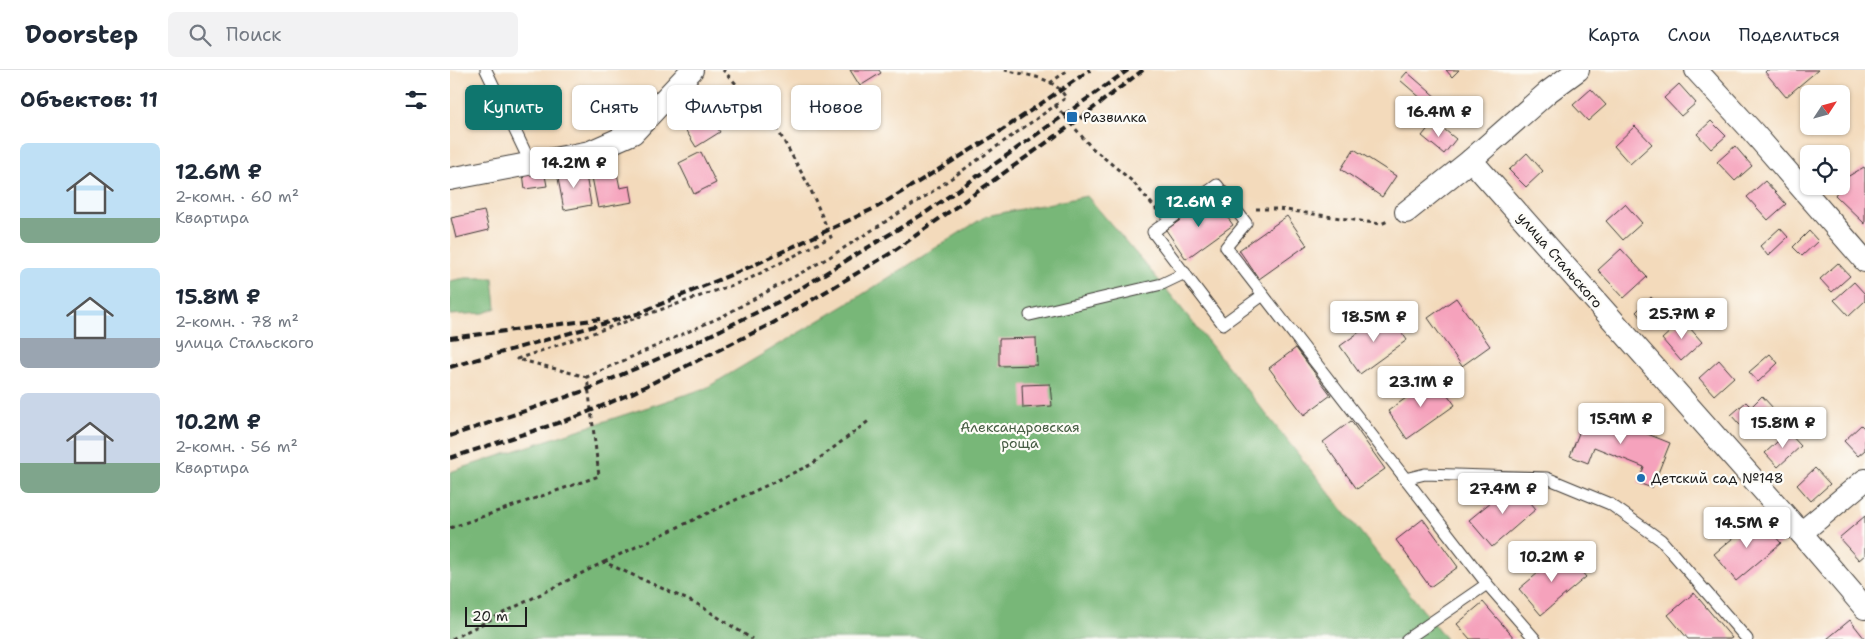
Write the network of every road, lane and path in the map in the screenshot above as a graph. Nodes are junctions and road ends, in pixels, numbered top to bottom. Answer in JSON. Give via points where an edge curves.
{"nodes":[{"id":1,"x":486,"y":70,"type":"edge"},
{"id":2,"x":692,"y":70,"type":"edge"},
{"id":3,"x":723,"y":70,"type":"edge"},
{"id":4,"x":1005,"y":70,"type":"edge"},
{"id":5,"x":1068,"y":70,"type":"edge"},
{"id":6,"x":1578,"y":70,"type":"edge"},
{"id":7,"x":1696,"y":70,"type":"edge"},
{"id":8,"x":1050,"y":83,"type":"junction"},
{"id":9,"x":1055,"y":105,"type":"junction"},
{"id":10,"x":1471,"y":160,"type":"junction"},
{"id":11,"x":530,"y":162,"type":"junction"},
{"id":12,"x":450,"y":179,"type":"edge"},
{"id":13,"x":1235,"y":210,"type":"junction"},
{"id":14,"x":1406,"y":212,"type":"joint"},
{"id":15,"x":1167,"y":222,"type":"junction"},
{"id":16,"x":1865,"y":260,"type":"edge"},
{"id":17,"x":1185,"y":273,"type":"junction"},
{"id":18,"x":1263,"y":294,"type":"junction"},
{"id":19,"x":1030,"y":315,"type":"dead end"},
{"id":20,"x":587,"y":377,"type":"junction"},
{"id":21,"x":870,"y":420,"type":"dead end"},
{"id":22,"x":1405,"y":479,"type":"junction"},
{"id":23,"x":1865,"y":480,"type":"edge"},
{"id":24,"x":450,"y":528,"type":"edge"},
{"id":25,"x":1801,"y":533,"type":"junction"},
{"id":26,"x":604,"y":562,"type":"junction"},
{"id":27,"x":1487,"y":584,"type":"junction"},
{"id":28,"x":1865,"y":608,"type":"edge"},
{"id":29,"x":452,"y":639,"type":"edge"},
{"id":30,"x":752,"y":639,"type":"edge"},
{"id":31,"x":1406,"y":639,"type":"edge"},
{"id":32,"x":1535,"y":639,"type":"edge"},
{"id":33,"x":1748,"y":639,"type":"edge"}],
"edges":[{"from":1,"to":11,"type":"lane"},
{"from":2,"to":11,"type":"street","via":[[633,133],[590,152]]},
{"from":3,"to":20,"type":"path","via":[[776,127],[809,186],[831,237],[747,280],[517,359]]},
{"from":4,"to":8,"type":"path","via":[[1043,78]]},
{"from":5,"to":8,"type":"path"},
{"from":6,"to":10,"type":"street"},
{"from":7,"to":16,"type":"street"},
{"from":8,"to":9,"type":"path","via":[[1066,98]]},
{"from":9,"to":15,"type":"path","via":[[1090,147],[1132,181]]},
{"from":9,"to":20,"type":"path","via":[[926,196],[828,258],[723,316]]},
{"from":10,"to":14,"type":"street"},
{"from":10,"to":25,"type":"street","name":"улица Стальского"},
{"from":11,"to":12,"type":"street"},
{"from":13,"to":14,"type":"path","via":[[1278,209],[1381,224]]},
{"from":13,"to":15,"type":"lane","via":[[1217,185]]},
{"from":13,"to":18,"type":"lane","via":[[1246,223],[1226,246]]},
{"from":15,"to":17,"type":"lane","via":[[1153,232]]},
{"from":17,"to":18,"type":"lane","via":[[1223,324]]},
{"from":17,"to":19,"type":"lane","via":[[1162,284]]},
{"from":18,"to":22,"type":"lane"},
{"from":20,"to":24,"type":"path","via":[[599,476]]},
{"from":21,"to":26,"type":"path","via":[[812,464]]},
{"from":22,"to":27,"type":"lane"},
{"from":22,"to":33,"type":"lane","via":[[1425,474],[1547,478],[1610,504],[1660,540]]},
{"from":23,"to":25,"type":"street"},
{"from":25,"to":28,"type":"street","name":"улица Стальского"},
{"from":26,"to":29,"type":"path"},
{"from":26,"to":30,"type":"path","via":[[699,605]]},
{"from":27,"to":31,"type":"lane"},
{"from":27,"to":32,"type":"lane"}]}
